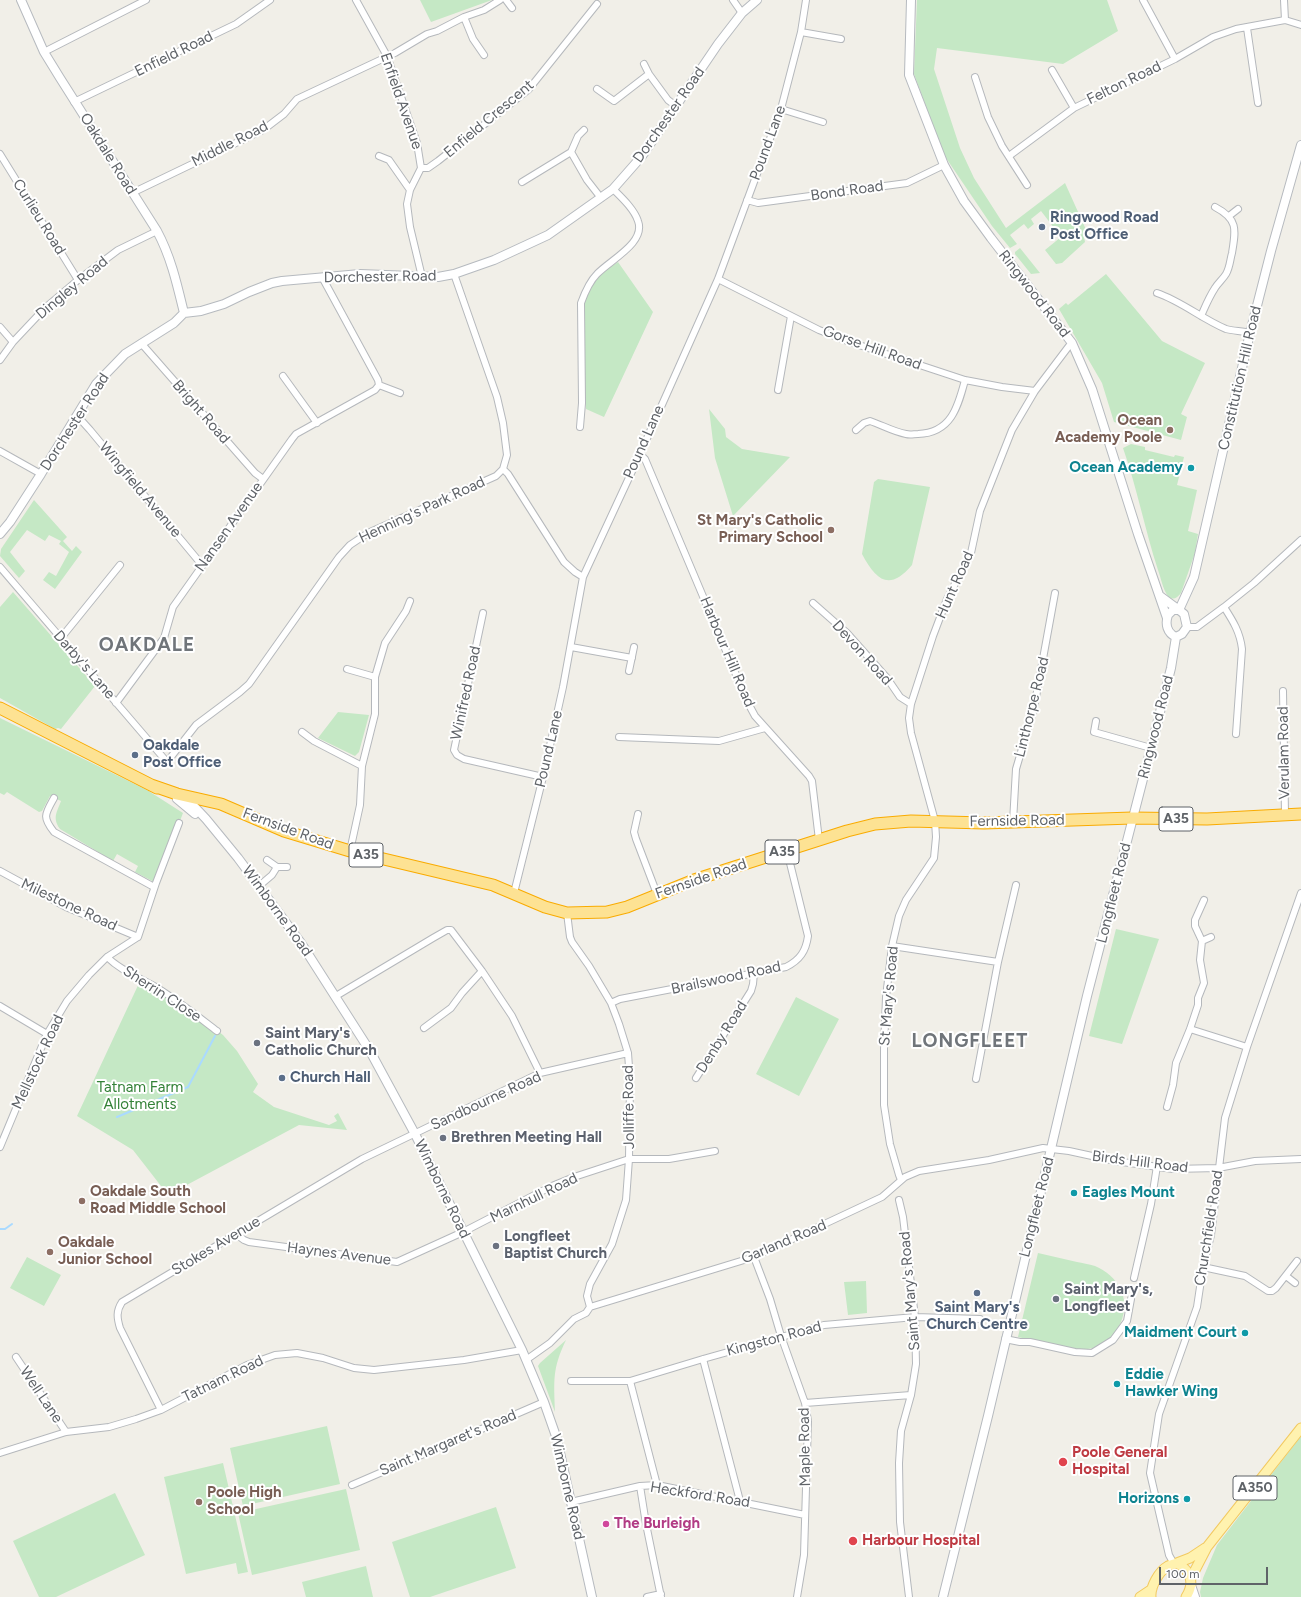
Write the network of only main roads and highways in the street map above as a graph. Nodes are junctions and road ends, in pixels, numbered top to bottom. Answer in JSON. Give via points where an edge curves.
{"nodes":[{"id":1,"x":21,"y":0,"type":"edge"},
{"id":2,"x":757,"y":0,"type":"edge"},
{"id":3,"x":911,"y":0,"type":"edge"},
{"id":4,"x":1301,"y":145,"type":"edge"},
{"id":5,"x":184,"y":313,"type":"junction"},
{"id":6,"x":0,"y":534,"type":"edge"},
{"id":7,"x":1158,"y":595,"type":"junction"},
{"id":8,"x":1179,"y":610,"type":"junction"},
{"id":9,"x":1167,"y":618,"type":"junction"},
{"id":10,"x":1176,"y":637,"type":"junction"},
{"id":11,"x":0,"y":708,"type":"edge"},
{"id":12,"x":183,"y":798,"type":"junction"},
{"id":13,"x":1301,"y":814,"type":"edge"},
{"id":14,"x":1132,"y":818,"type":"junction"},
{"id":15,"x":207,"y":822,"type":"junction"},
{"id":16,"x":1301,"y":1428,"type":"edge"},
{"id":17,"x":1207,"y":1547,"type":"junction"},
{"id":18,"x":1175,"y":1564,"type":"junction"},
{"id":19,"x":1191,"y":1582,"type":"junction"},
{"id":20,"x":1151,"y":1593,"type":"edge"},
{"id":21,"x":592,"y":1597,"type":"edge"},
{"id":22,"x":943,"y":1597,"type":"edge"},
{"id":23,"x":1140,"y":1597,"type":"edge"},
{"id":24,"x":1186,"y":1597,"type":"edge"},
{"id":25,"x":1195,"y":1597,"type":"edge"}],
"edges":[{"from":1,"to":5,"type":"main road","name":"Oakdale Road","via":[[44,52],[166,247]]},
{"from":2,"to":5,"type":"main road","name":"Dorchester Road","via":[[742,13],[718,44],[642,156],[613,189],[537,241],[454,274],[438,277],[371,274],[272,283],[224,304]]},
{"from":3,"to":7,"type":"main road","name":"Ringwood Road","via":[[909,75],[944,165],[964,200],[991,238],[1072,343],[1092,389]]},
{"from":4,"to":8,"type":"main road","name":"Constitution Hill Road","via":[[1250,332],[1194,578]]},
{"from":5,"to":6,"type":"main road","name":"Dorchester Road","via":[[174,323],[125,354],[102,377]]},
{"from":7,"to":8,"type":"main road"},
{"from":7,"to":9,"type":"main road","name":"Ringwood Road"},
{"from":8,"to":9,"type":"main road","via":[[1170,612]]},
{"from":8,"to":10,"type":"main road","via":[[1184,614],[1187,627]]},
{"from":9,"to":10,"type":"main road","via":[[1167,627]]},
{"from":10,"to":14,"type":"main road","name":"Ringwood Road","via":[[1171,668]]},
{"from":11,"to":12,"type":"highway","name":"Wimborne Road","number":"A35","via":[[151,785]]},
{"from":12,"to":14,"type":"highway","name":"Fernside Road","number":"A35","via":[[212,802],[284,830],[350,851],[471,879],[567,913],[607,912],[627,907],[694,880],[875,824],[911,821],[1013,822]]},
{"from":12,"to":15,"type":"main road","name":"Wimborne Road"},
{"from":12,"to":15,"type":"main road","name":"Wimborne Road"},
{"from":13,"to":14,"type":"highway","name":"Fernside Road","number":"A35","via":[[1207,819]]},
{"from":14,"to":22,"type":"main road","name":"Longfleet Road"},
{"from":15,"to":21,"type":"main road","name":"Wimborne Road","via":[[259,886],[336,996],[388,1083],[464,1232],[522,1350],[557,1439]]},
{"from":16,"to":17,"type":"main road","number":"A350"},
{"from":17,"to":18,"type":"main road","number":"A350"},
{"from":17,"to":19,"type":"main road","number":"A350"},
{"from":18,"to":19,"type":"main road","via":[[1189,1572]]},
{"from":18,"to":20,"type":"main road","via":[[1163,1570]]},
{"from":19,"to":24,"type":"main road"},
{"from":19,"to":25,"type":"main road"},
{"from":20,"to":23,"type":"main road"}]}
